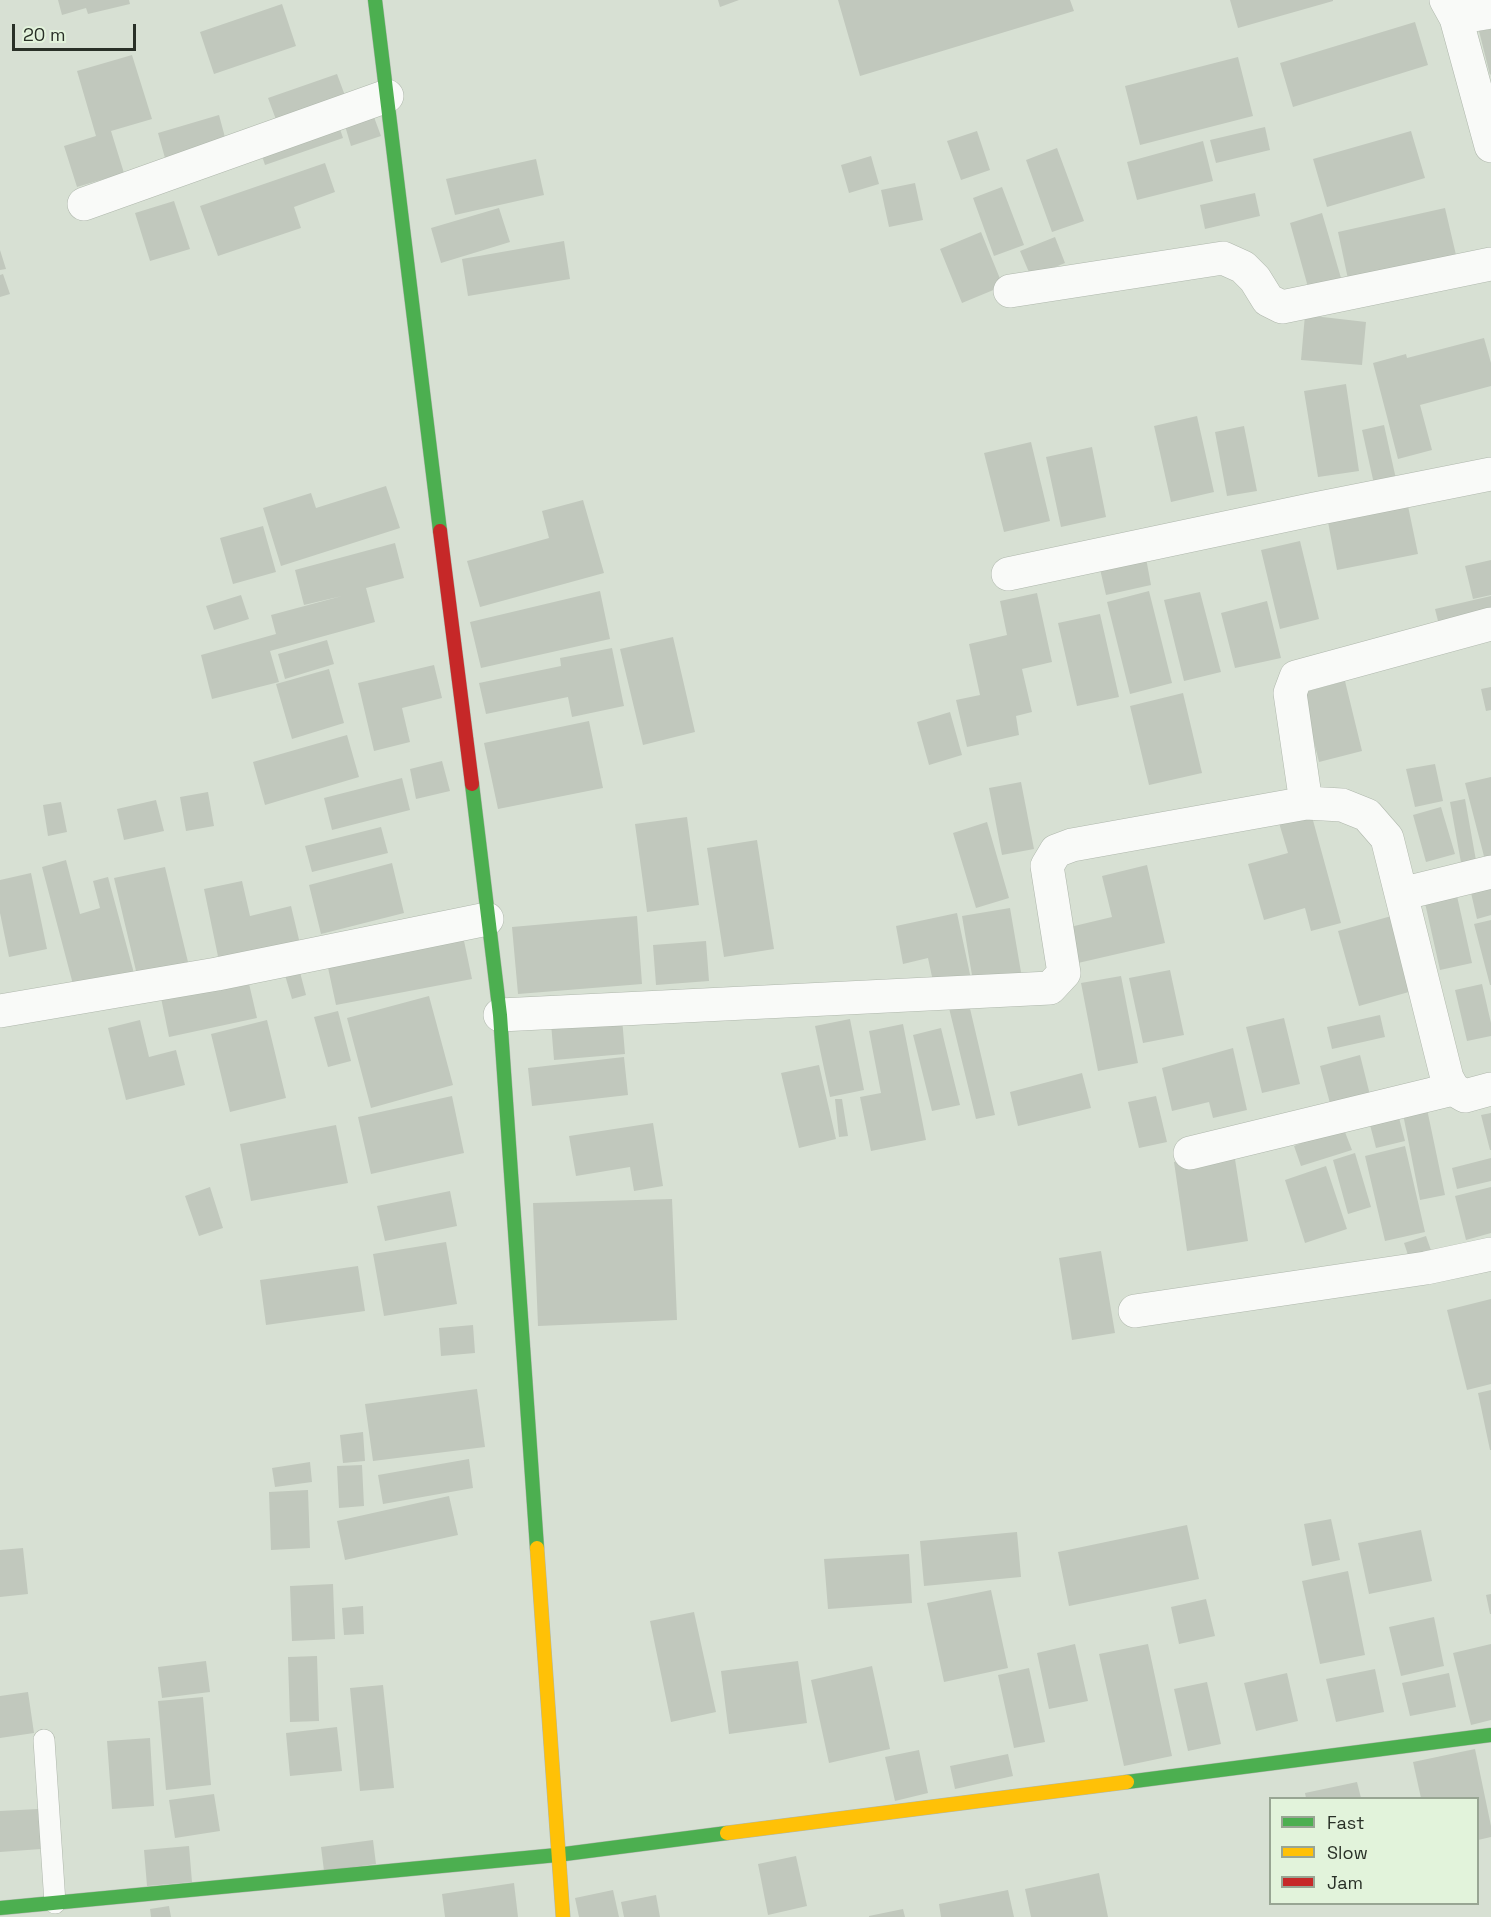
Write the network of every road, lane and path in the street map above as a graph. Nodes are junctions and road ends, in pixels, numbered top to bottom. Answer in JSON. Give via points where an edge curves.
{"nodes":[{"id":1,"x":375,"y":0,"type":"edge"},
{"id":2,"x":1451,"y":9,"type":"edge"},
{"id":3,"x":1491,"y":12,"type":"edge"},
{"id":4,"x":387,"y":96,"type":"junction"},
{"id":5,"x":1491,"y":146,"type":"edge"},
{"id":6,"x":84,"y":204,"type":"dead end"},
{"id":7,"x":1491,"y":264,"type":"edge"},
{"id":8,"x":1010,"y":291,"type":"dead end"},
{"id":9,"x":1491,"y":474,"type":"edge"},
{"id":10,"x":1008,"y":574,"type":"dead end"},
{"id":11,"x":1491,"y":624,"type":"edge"},
{"id":12,"x":1306,"y":803,"type":"junction"},
{"id":13,"x":1491,"y":872,"type":"edge"},
{"id":14,"x":1401,"y":894,"type":"junction"},
{"id":15,"x":487,"y":919,"type":"junction"},
{"id":16,"x":0,"y":1011,"type":"edge"},
{"id":17,"x":500,"y":1015,"type":"junction"},
{"id":18,"x":1453,"y":1089,"type":"junction"},
{"id":19,"x":1491,"y":1089,"type":"edge"},
{"id":20,"x":1190,"y":1153,"type":"dead end"},
{"id":21,"x":1491,"y":1254,"type":"edge"},
{"id":22,"x":1135,"y":1311,"type":"dead end"},
{"id":23,"x":1491,"y":1735,"type":"edge"},
{"id":24,"x":44,"y":1740,"type":"dead end"},
{"id":25,"x":557,"y":1855,"type":"junction"},
{"id":26,"x":55,"y":1903,"type":"junction"},
{"id":27,"x":0,"y":1908,"type":"edge"},
{"id":28,"x":563,"y":1917,"type":"edge"}],
"edges":[{"from":1,"to":4,"type":"street"},
{"from":2,"to":3,"type":"street"},
{"from":2,"to":5,"type":"street"},
{"from":4,"to":6,"type":"street"},
{"from":4,"to":15,"type":"street"},
{"from":7,"to":8,"type":"street","via":[[1282,307],[1268,300],[1243,267],[1223,258]]},
{"from":9,"to":10,"type":"street"},
{"from":11,"to":12,"type":"street","via":[[1296,677],[1290,693]]},
{"from":12,"to":14,"type":"street","via":[[1342,805],[1367,815],[1387,838]]},
{"from":12,"to":17,"type":"street","via":[[1056,850],[1047,866],[1064,973],[1050,988]]},
{"from":13,"to":14,"type":"street"},
{"from":14,"to":18,"type":"street"},
{"from":15,"to":16,"type":"street","via":[[217,974]]},
{"from":15,"to":17,"type":"street"},
{"from":17,"to":25,"type":"street"},
{"from":18,"to":19,"type":"street","via":[[1465,1096]]},
{"from":18,"to":20,"type":"street"},
{"from":21,"to":22,"type":"street","via":[[1426,1268]]},
{"from":23,"to":25,"type":"street"},
{"from":24,"to":26,"type":"lane"},
{"from":25,"to":26,"type":"street"},
{"from":25,"to":28,"type":"street"},
{"from":26,"to":27,"type":"street"}]}
